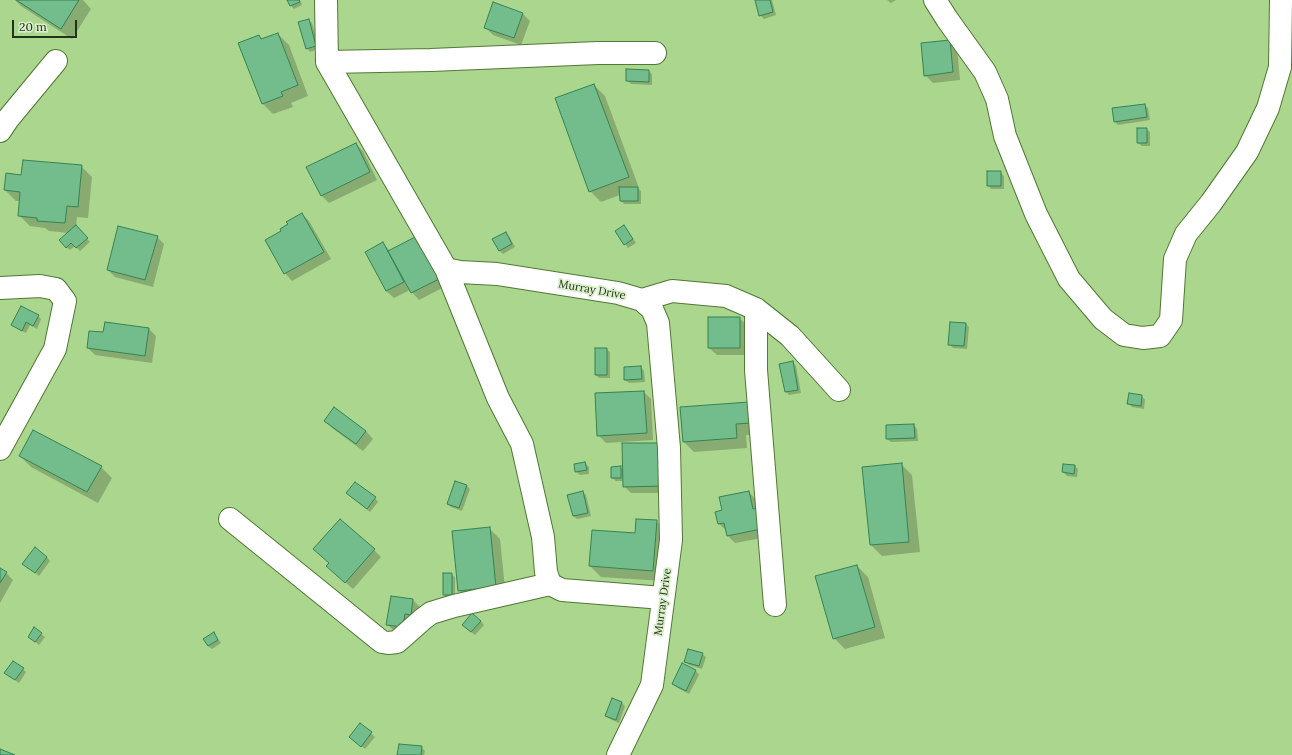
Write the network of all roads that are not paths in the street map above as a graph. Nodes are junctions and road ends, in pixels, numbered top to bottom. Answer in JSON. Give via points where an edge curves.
{"nodes":[{"id":1,"x":326,"y":0,"type":"edge"},
{"id":2,"x":935,"y":0,"type":"edge"},
{"id":3,"x":1281,"y":0,"type":"edge"},
{"id":4,"x":655,"y":53,"type":"dead end"},
{"id":5,"x":56,"y":61,"type":"dead end"},
{"id":6,"x":327,"y":62,"type":"junction"},
{"id":7,"x":0,"y":131,"type":"edge"},
{"id":8,"x":446,"y":269,"type":"junction"},
{"id":9,"x":0,"y":288,"type":"edge"},
{"id":10,"x":642,"y":300,"type":"junction"},
{"id":11,"x":756,"y":309,"type":"junction"},
{"id":12,"x":839,"y":390,"type":"dead end"},
{"id":13,"x":0,"y":449,"type":"edge"},
{"id":14,"x":230,"y":519,"type":"dead end"},
{"id":15,"x":550,"y":584,"type":"junction"},
{"id":16,"x":664,"y":598,"type":"junction"},
{"id":17,"x":774,"y":605,"type":"dead end"},
{"id":18,"x":618,"y":755,"type":"edge"}],
"edges":[{"from":1,"to":6,"type":"street"},
{"from":2,"to":3,"type":"street","via":[[985,72],[997,99],[1005,136],[1036,214],[1069,279],[1104,319],[1124,335],[1143,338],[1160,336],[1171,320],[1175,259],[1186,234],[1247,152],[1268,108],[1280,67]]},
{"from":4,"to":6,"type":"street"},
{"from":5,"to":7,"type":"street"},
{"from":6,"to":8,"type":"street"},
{"from":8,"to":10,"type":"street","name":"Murray Drive","via":[[497,274],[618,293]]},
{"from":8,"to":15,"type":"street","via":[[498,398],[522,444],[543,537],[546,572]]},
{"from":9,"to":13,"type":"street","via":[[40,286],[56,289],[65,301],[55,349]]},
{"from":10,"to":11,"type":"street","via":[[672,290],[726,296]]},
{"from":10,"to":16,"type":"street","name":"Murray Drive","via":[[652,309],[658,323],[669,448],[671,540]]},
{"from":11,"to":12,"type":"street","via":[[790,336]]},
{"from":11,"to":17,"type":"street","via":[[756,370]]},
{"from":14,"to":15,"type":"street","via":[[382,642],[397,642],[431,613]]},
{"from":15,"to":16,"type":"street","via":[[562,590]]},
{"from":16,"to":18,"type":"street","name":"Murray Drive","via":[[652,685]]}]}
